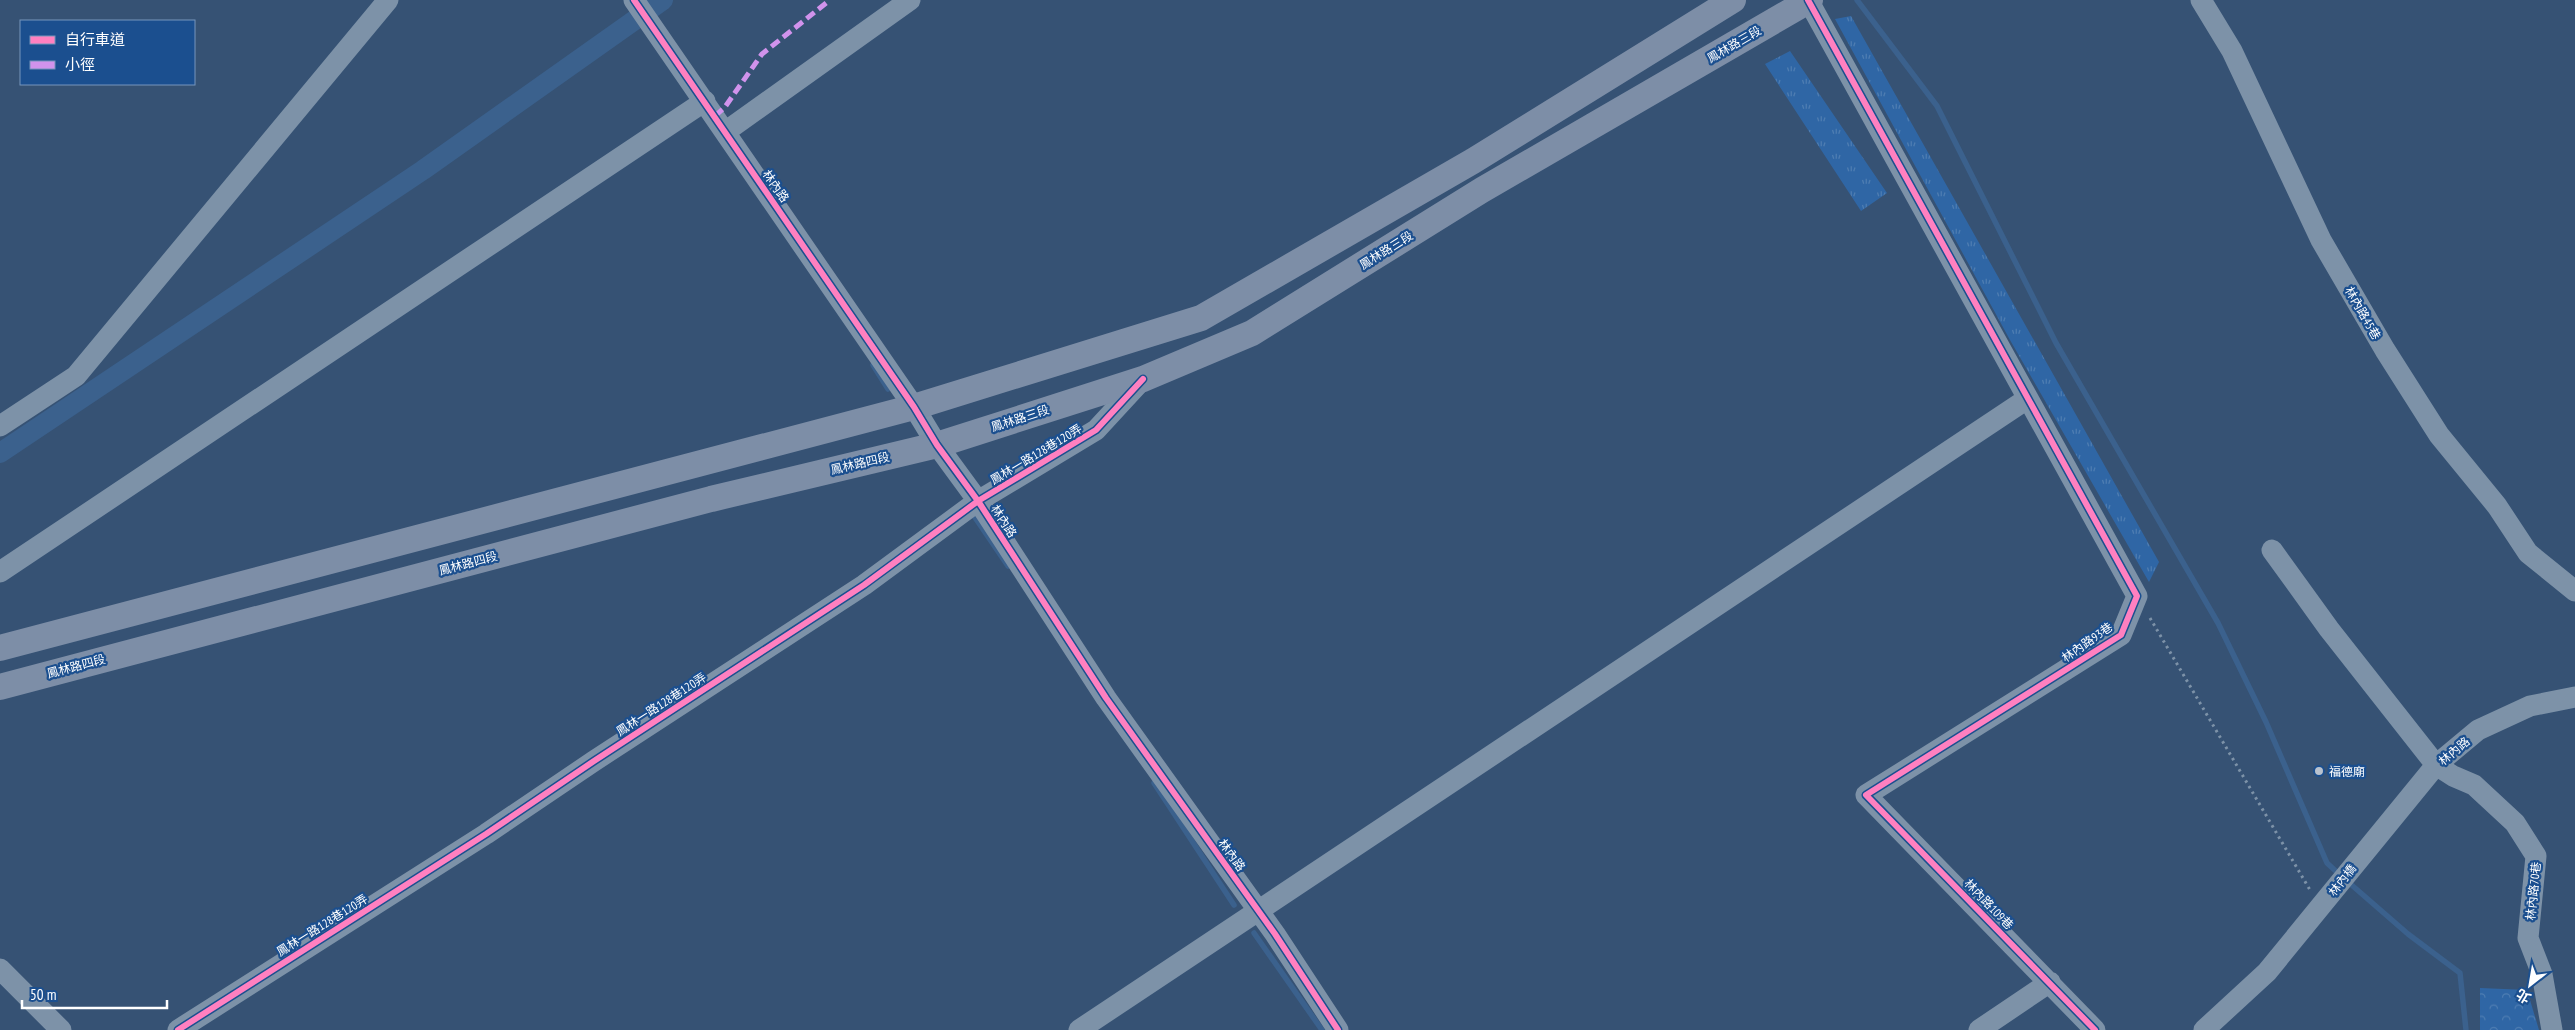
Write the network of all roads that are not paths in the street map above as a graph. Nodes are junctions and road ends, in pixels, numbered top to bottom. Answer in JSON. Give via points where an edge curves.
{"nodes":[{"id":1,"x":388,"y":0,"type":"edge"},
{"id":2,"x":634,"y":0,"type":"edge"},
{"id":3,"x":910,"y":0,"type":"edge"},
{"id":4,"x":1734,"y":0,"type":"edge"},
{"id":5,"x":1809,"y":0,"type":"edge"},
{"id":6,"x":2201,"y":0,"type":"edge"},
{"id":7,"x":705,"y":102,"type":"junction"},
{"id":8,"x":725,"y":132,"type":"junction"},
{"id":9,"x":1143,"y":379,"type":"junction"},
{"id":10,"x":2027,"y":399,"type":"junction"},
{"id":11,"x":914,"y":406,"type":"junction"},
{"id":12,"x":0,"y":426,"type":"edge"},
{"id":13,"x":937,"y":445,"type":"junction"},
{"id":14,"x":978,"y":501,"type":"junction"},
{"id":15,"x":2272,"y":550,"type":"dead end"},
{"id":16,"x":0,"y":572,"type":"edge"},
{"id":17,"x":2575,"y":592,"type":"edge"},
{"id":18,"x":0,"y":648,"type":"edge"},
{"id":19,"x":0,"y":687,"type":"edge"},
{"id":20,"x":2575,"y":697,"type":"edge"},
{"id":21,"x":2436,"y":765,"type":"junction"},
{"id":22,"x":1866,"y":795,"type":"joint"},
{"id":23,"x":2364,"y":851,"type":"joint"},
{"id":24,"x":1258,"y":910,"type":"junction"},
{"id":25,"x":0,"y":968,"type":"edge"},
{"id":26,"x":2050,"y":982,"type":"junction"},
{"id":27,"x":60,"y":1030,"type":"edge"},
{"id":28,"x":178,"y":1030,"type":"edge"},
{"id":29,"x":1079,"y":1030,"type":"edge"},
{"id":30,"x":1338,"y":1030,"type":"edge"},
{"id":31,"x":1979,"y":1030,"type":"edge"},
{"id":32,"x":2095,"y":1030,"type":"edge"},
{"id":33,"x":2204,"y":1030,"type":"edge"},
{"id":34,"x":2552,"y":1030,"type":"edge"}],
"edges":[{"from":1,"to":12,"type":"street","via":[[76,376]]},
{"from":2,"to":7,"type":"street","name":"林內路"},
{"from":3,"to":8,"type":"street"},
{"from":4,"to":11,"type":"main road","via":[[1473,161],[1200,318]]},
{"from":5,"to":9,"type":"main road","name":"鳳林路三段","via":[[1482,190],[1252,333]]},
{"from":5,"to":10,"type":"street"},
{"from":6,"to":17,"type":"street","name":"林內路45巷","via":[[2232,51],[2321,240],[2439,435],[2497,506],[2528,553]]},
{"from":7,"to":8,"type":"street","name":"林內路"},
{"from":7,"to":16,"type":"street"},
{"from":8,"to":11,"type":"street","name":"林內路"},
{"from":9,"to":13,"type":"main road","name":"鳳林路三段"},
{"from":9,"to":14,"type":"street","name":"鳳林一路128巷120弄","via":[[1096,430]]},
{"from":10,"to":22,"type":"street","name":"林內路93巷","via":[[2137,596],[2121,635]]},
{"from":10,"to":24,"type":"street"},
{"from":11,"to":13,"type":"street","name":"林內路"},
{"from":11,"to":18,"type":"main road"},
{"from":13,"to":14,"type":"street","name":"林內路"},
{"from":13,"to":19,"type":"main road","name":"鳳林路四段","via":[[711,499]]},
{"from":14,"to":24,"type":"street","name":"林內路","via":[[1106,698]]},
{"from":14,"to":28,"type":"street","name":"鳳林一路128巷120弄","via":[[864,585],[486,834]]},
{"from":15,"to":21,"type":"street","via":[[2329,630]]},
{"from":20,"to":21,"type":"street","name":"林內路","via":[[2530,706],[2478,730]]},
{"from":21,"to":23,"type":"street","name":"林內路"},
{"from":21,"to":34,"type":"street","name":"林內路70巷","via":[[2474,785],[2515,823],[2536,856],[2528,938],[2542,974]]},
{"from":22,"to":26,"type":"street","name":"林內路109巷"},
{"from":23,"to":33,"type":"street","name":"林內橋","via":[[2267,972]]},
{"from":24,"to":29,"type":"street"},
{"from":24,"to":30,"type":"street","name":"林內路"},
{"from":25,"to":27,"type":"street"},
{"from":26,"to":31,"type":"street"},
{"from":26,"to":32,"type":"street","name":"林內路109巷"}]}
